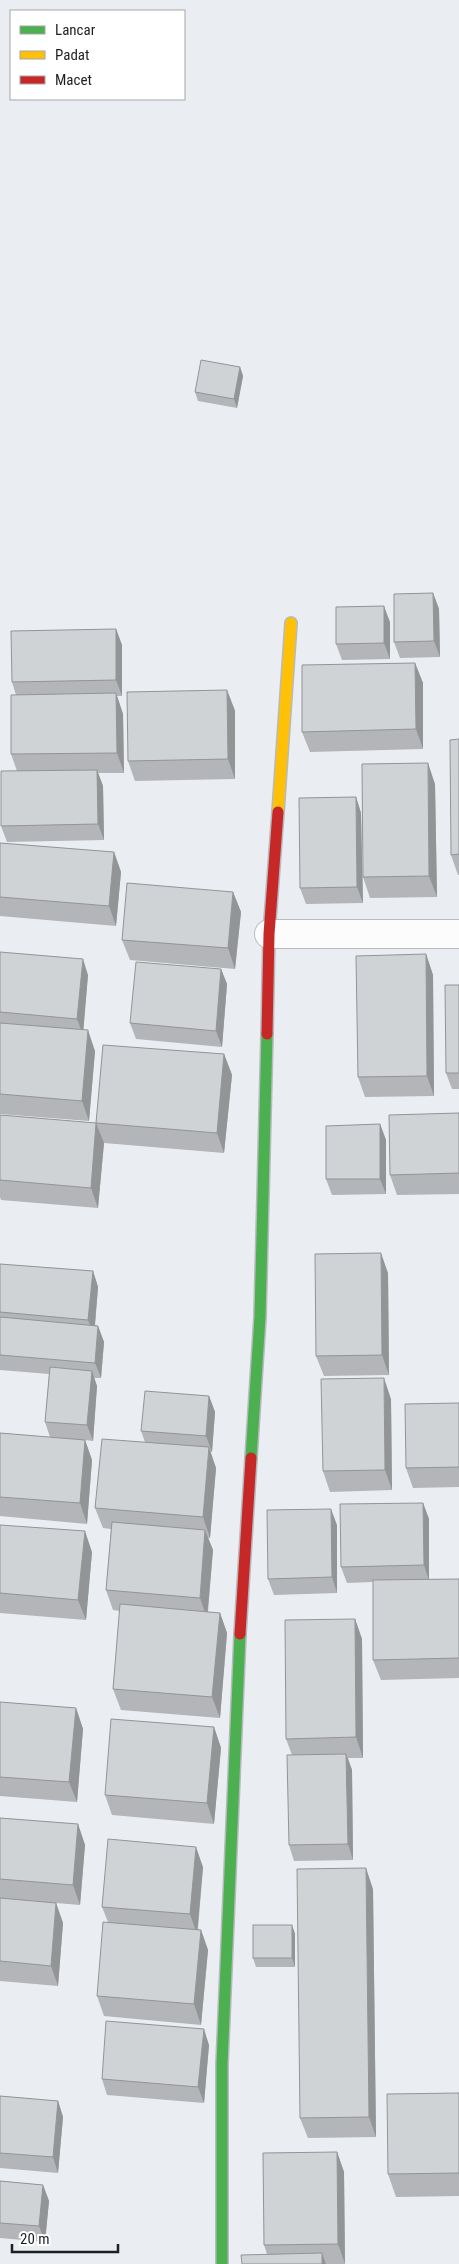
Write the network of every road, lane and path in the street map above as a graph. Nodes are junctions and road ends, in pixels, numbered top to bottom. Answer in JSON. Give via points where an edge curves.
{"nodes":[{"id":1,"x":291,"y":623,"type":"dead end"},
{"id":2,"x":269,"y":934,"type":"junction"},
{"id":3,"x":459,"y":934,"type":"edge"},
{"id":4,"x":222,"y":2264,"type":"edge"}],
"edges":[{"from":1,"to":2,"type":"street"},
{"from":2,"to":3,"type":"street"},
{"from":2,"to":4,"type":"street","via":[[260,1317],[236,1697],[222,2064]]}]}
